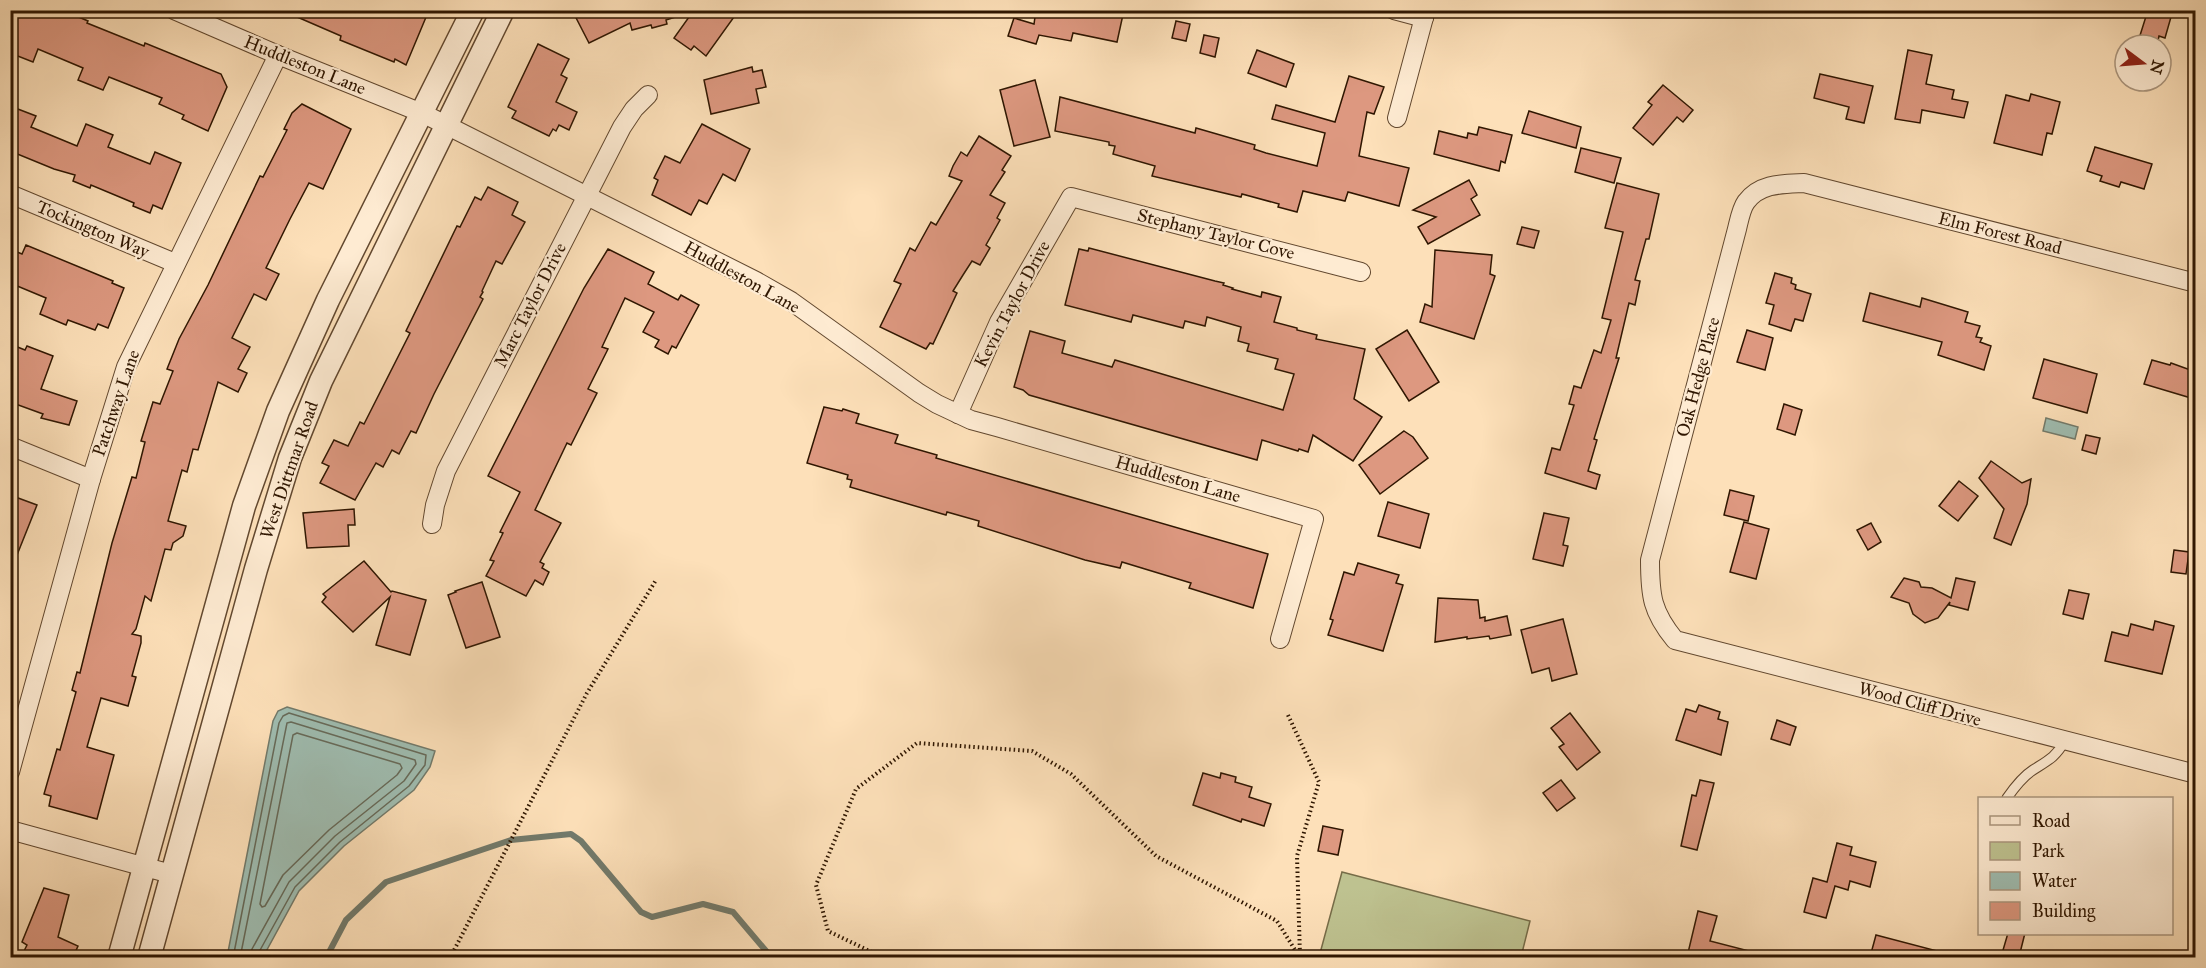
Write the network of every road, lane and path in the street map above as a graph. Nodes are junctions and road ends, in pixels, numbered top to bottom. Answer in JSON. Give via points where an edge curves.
{"nodes":[{"id":1,"x":174,"y":10,"type":"edge"},
{"id":2,"x":473,"y":10,"type":"edge"},
{"id":3,"x":503,"y":10,"type":"edge"},
{"id":4,"x":1394,"y":10,"type":"edge"},
{"id":5,"x":1425,"y":14,"type":"edge"},
{"id":6,"x":278,"y":55,"type":"junction"},
{"id":7,"x":648,"y":95,"type":"dead end"},
{"id":8,"x":422,"y":113,"type":"junction"},
{"id":9,"x":1397,"y":117,"type":"dead end"},
{"id":10,"x":448,"y":125,"type":"junction"},
{"id":11,"x":1804,"y":183,"type":"joint"},
{"id":12,"x":10,"y":194,"type":"edge"},
{"id":13,"x":585,"y":195,"type":"junction"},
{"id":14,"x":1071,"y":197,"type":"joint"},
{"id":15,"x":175,"y":263,"type":"junction"},
{"id":16,"x":1361,"y":272,"type":"dead end"},
{"id":17,"x":2196,"y":283,"type":"edge"},
{"id":18,"x":958,"y":414,"type":"junction"},
{"id":19,"x":10,"y":446,"type":"edge"},
{"id":20,"x":91,"y":479,"type":"junction"},
{"id":21,"x":432,"y":524,"type":"dead end"},
{"id":22,"x":656,"y":580,"type":"dead end"},
{"id":23,"x":1657,"y":615,"type":"joint"},
{"id":24,"x":1280,"y":639,"type":"dead end"},
{"id":25,"x":1288,"y":715,"type":"dead end"},
{"id":26,"x":2064,"y":742,"type":"junction"},
{"id":27,"x":10,"y":772,"type":"edge"},
{"id":28,"x":2196,"y":774,"type":"edge"},
{"id":29,"x":2008,"y":797,"type":"edge"},
{"id":30,"x":10,"y":830,"type":"edge"},
{"id":31,"x":143,"y":867,"type":"junction"},
{"id":32,"x":171,"y":874,"type":"junction"},
{"id":33,"x":119,"y":957,"type":"edge"},
{"id":34,"x":149,"y":957,"type":"edge"},
{"id":35,"x":450,"y":957,"type":"edge"},
{"id":36,"x":884,"y":957,"type":"edge"},
{"id":37,"x":1300,"y":957,"type":"edge"}],
"edges":[{"from":1,"to":6,"type":"street","name":"Huddleston Lane"},
{"from":2,"to":8,"type":"street","name":"West Dittmar Road"},
{"from":3,"to":10,"type":"street","name":"West Dittmar Road"},
{"from":4,"to":5,"type":"street"},
{"from":5,"to":9,"type":"street"},
{"from":6,"to":8,"type":"street","name":"Huddleston Lane"},
{"from":6,"to":15,"type":"street","name":"Patchway Lane"},
{"from":7,"to":13,"type":"street","name":"Marc Taylor Drive","via":[[622,127]]},
{"from":8,"to":10,"type":"street","name":"Huddleston Lane"},
{"from":8,"to":31,"type":"street","name":"West Dittmar Road","via":[[328,300],[262,454]]},
{"from":10,"to":13,"type":"street","name":"Huddleston Lane"},
{"from":10,"to":32,"type":"street","name":"West Dittmar Road","via":[[321,381],[290,458]]},
{"from":11,"to":17,"type":"street","name":"Elm Forest Road"},
{"from":11,"to":23,"type":"street","name":"Oak Hedge Place","via":[[1759,190],[1745,203],[1650,560],[1650,588]]},
{"from":12,"to":15,"type":"street","name":"Tockington Way"},
{"from":13,"to":18,"type":"street","name":"Huddleston Lane","via":[[776,292],[919,393]]},
{"from":13,"to":21,"type":"street","name":"Marc Taylor Drive","via":[[446,471]]},
{"from":14,"to":16,"type":"street","name":"Stephany Taylor Cove"},
{"from":14,"to":18,"type":"street","name":"Kevin Taylor Drive","via":[[999,322]]},
{"from":15,"to":20,"type":"street","name":"Patchway Lane","via":[[126,367]]},
{"from":18,"to":24,"type":"street","name":"Huddleston Lane","via":[[1314,519]]},
{"from":19,"to":20,"type":"street"},
{"from":20,"to":27,"type":"street","name":"Patchway Lane"},
{"from":22,"to":35,"type":"path","via":[[587,693]]},
{"from":23,"to":26,"type":"street","name":"Wood Cliff Drive","via":[[1675,640]]},
{"from":25,"to":37,"type":"path","via":[[1319,782],[1297,856]]},
{"from":26,"to":28,"type":"street","name":"Wood Cliff Drive"},
{"from":26,"to":29,"type":"lane","via":[[2054,757],[2032,771]]},
{"from":30,"to":31,"type":"street"},
{"from":31,"to":32,"type":"street"},
{"from":31,"to":33,"type":"street","name":"West Dittmar Road"},
{"from":32,"to":34,"type":"street","name":"West Dittmar Road"},
{"from":36,"to":37,"type":"path","via":[[828,931],[816,885],[856,789],[917,743],[1032,751],[1071,774],[1156,856],[1276,921]]}]}
